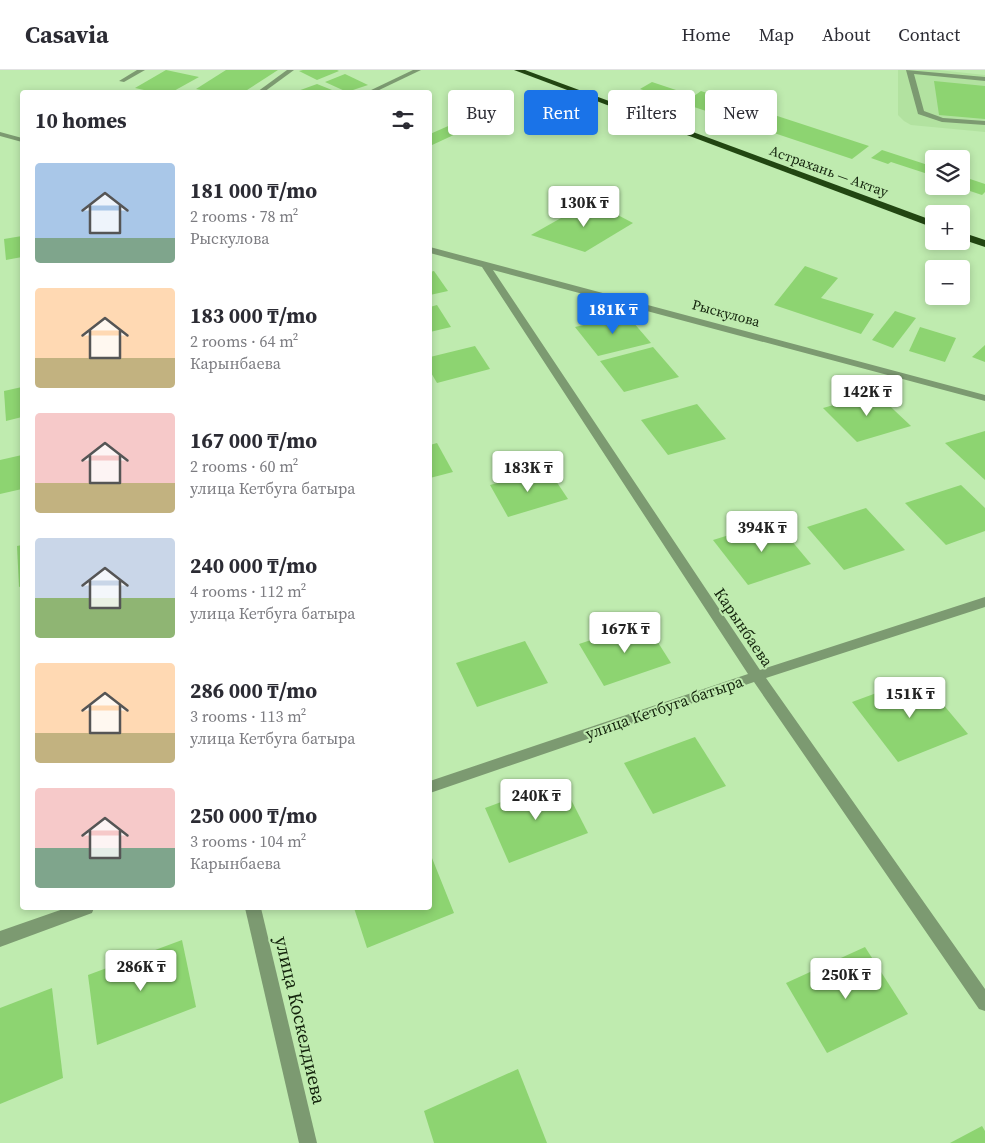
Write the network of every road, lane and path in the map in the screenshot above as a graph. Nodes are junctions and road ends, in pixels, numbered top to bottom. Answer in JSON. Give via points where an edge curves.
{"nodes":[{"id":1,"x":125,"y":70,"type":"edge"},
{"id":2,"x":291,"y":70,"type":"edge"},
{"id":3,"x":418,"y":70,"type":"edge"},
{"id":4,"x":518,"y":70,"type":"edge"},
{"id":5,"x":140,"y":71,"type":"edge"},
{"id":6,"x":909,"y":71,"type":"edge"},
{"id":7,"x":985,"y":79,"type":"edge"},
{"id":8,"x":122,"y":81,"type":"dead end"},
{"id":9,"x":263,"y":90,"type":"edge"},
{"id":10,"x":374,"y":90,"type":"edge"},
{"id":11,"x":985,"y":123,"type":"edge"},
{"id":12,"x":0,"y":134,"type":"edge"},
{"id":13,"x":18,"y":139,"type":"edge"},
{"id":14,"x":0,"y":145,"type":"edge"},
{"id":15,"x":925,"y":222,"type":"edge"},
{"id":16,"x":970,"y":238,"type":"edge"},
{"id":17,"x":985,"y":244,"type":"edge"},
{"id":18,"x":432,"y":251,"type":"edge"},
{"id":19,"x":485,"y":264,"type":"junction"},
{"id":20,"x":985,"y":398,"type":"edge"},
{"id":21,"x":985,"y":602,"type":"edge"},
{"id":22,"x":757,"y":676,"type":"junction"},
{"id":23,"x":432,"y":786,"type":"edge"},
{"id":24,"x":80,"y":910,"type":"edge"},
{"id":25,"x":253,"y":910,"type":"edge"},
{"id":26,"x":0,"y":939,"type":"edge"},
{"id":27,"x":985,"y":1003,"type":"edge"},
{"id":28,"x":308,"y":1143,"type":"edge"}],
"edges":[{"from":1,"to":5,"type":"street"},
{"from":2,"to":9,"type":"street"},
{"from":3,"to":10,"type":"street"},
{"from":4,"to":15,"type":"highway","name":"Астрахань — Актау"},
{"from":5,"to":8,"type":"street"},
{"from":6,"to":7,"type":"street"},
{"from":6,"to":11,"type":"street","via":[[921,112],[942,120]]},
{"from":12,"to":13,"type":"street"},
{"from":13,"to":14,"type":"street"},
{"from":16,"to":17,"type":"highway"},
{"from":18,"to":19,"type":"street","name":"Рыскулова"},
{"from":19,"to":20,"type":"street","name":"Рыскулова"},
{"from":19,"to":22,"type":"street","name":"Карынбаева"},
{"from":21,"to":22,"type":"street","name":"улица Кетбуга батыра"},
{"from":22,"to":23,"type":"street","name":"улица Кетбуга батыра"},
{"from":22,"to":27,"type":"street","name":"Карынбаева"},
{"from":24,"to":26,"type":"street"},
{"from":25,"to":28,"type":"street","name":"улица Коскелдиева"}]}
